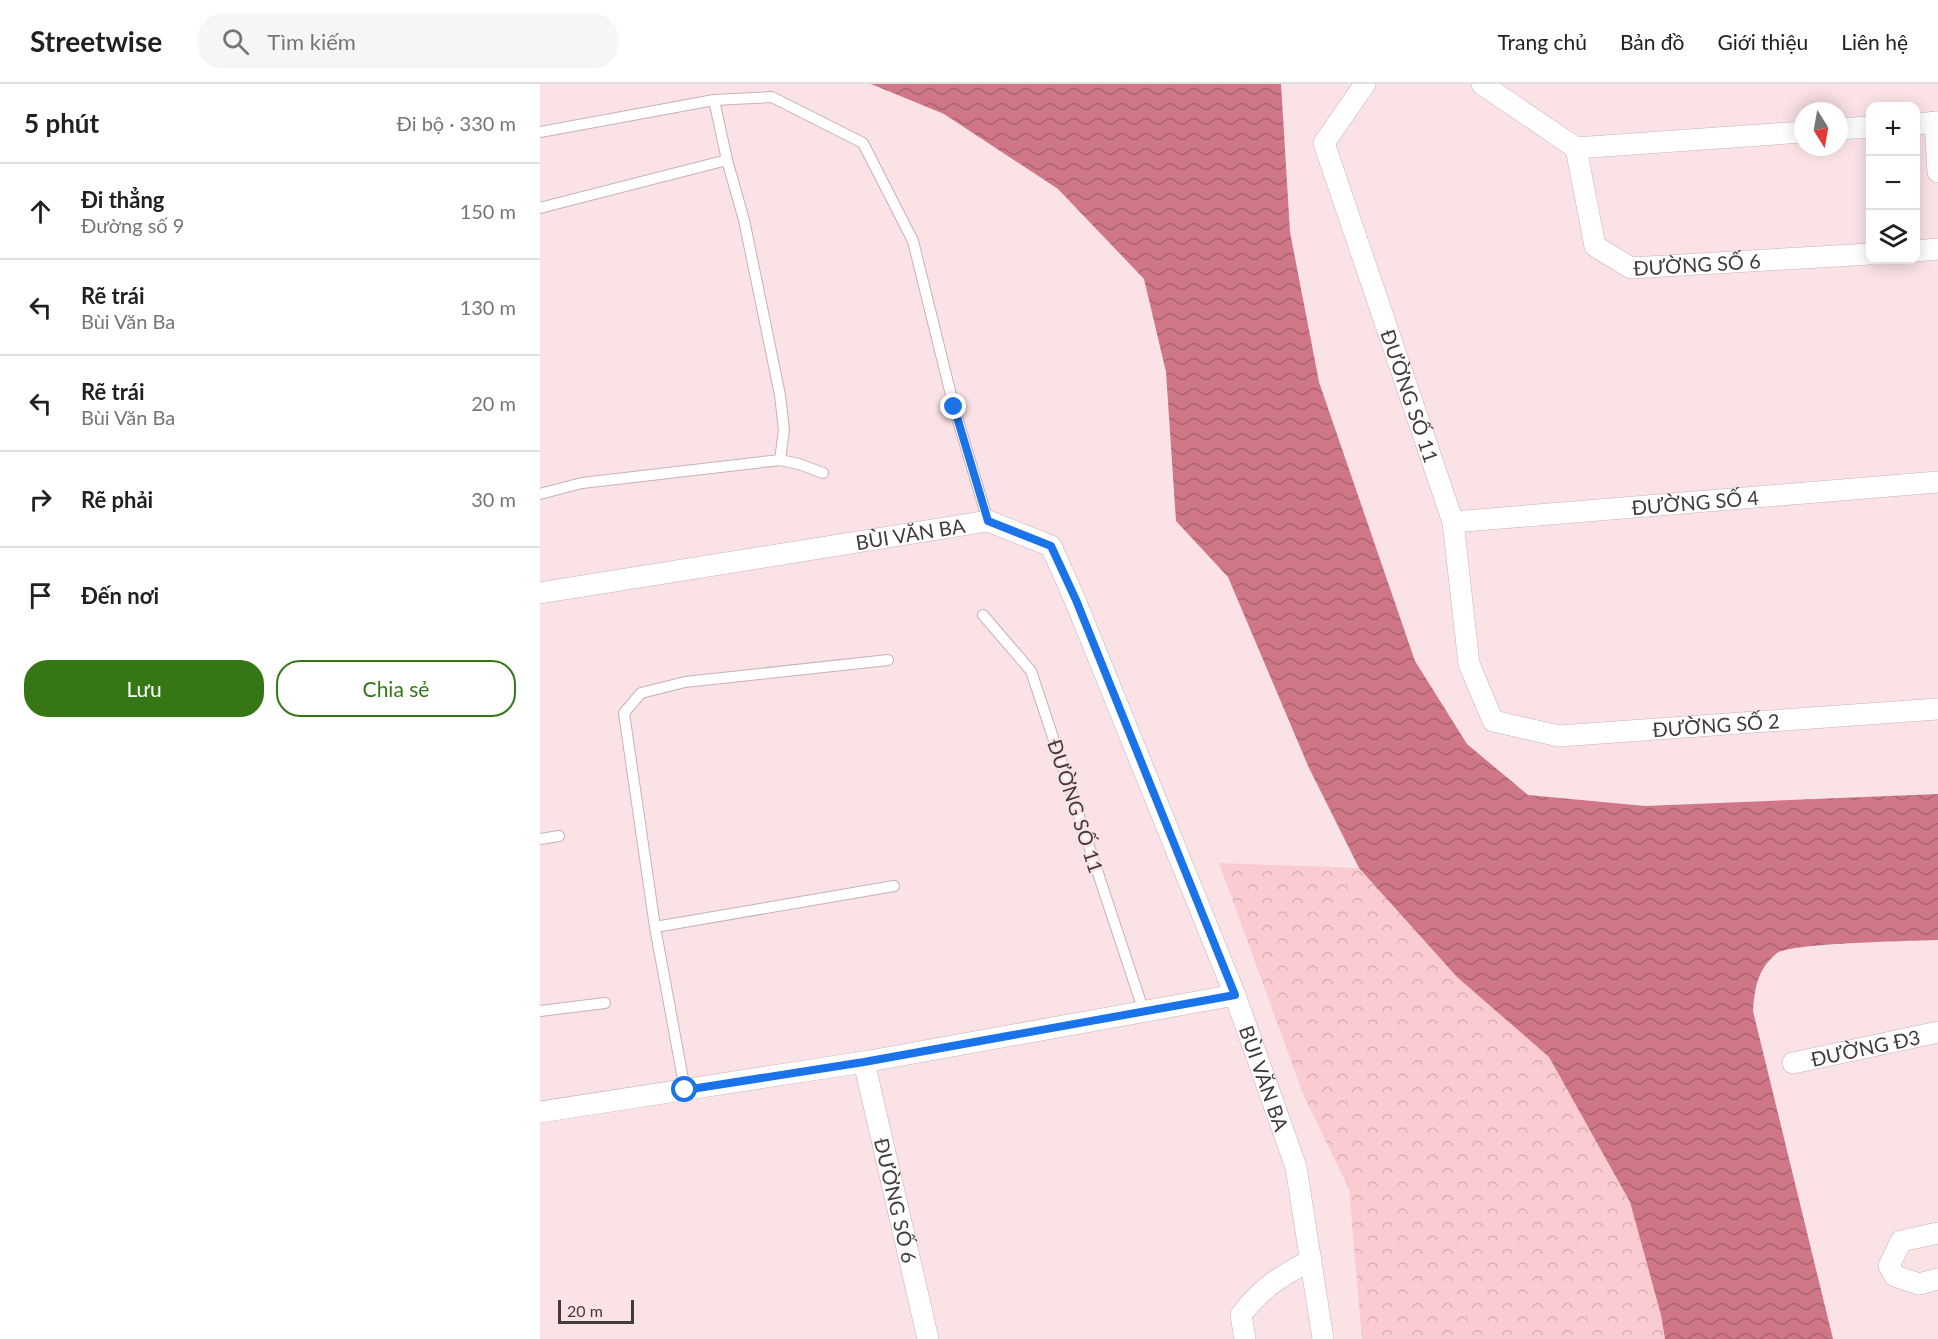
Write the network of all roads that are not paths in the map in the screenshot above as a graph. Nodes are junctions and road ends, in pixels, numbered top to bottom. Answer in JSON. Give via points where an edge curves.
{"nodes":[{"id":1,"x":1365,"y":84,"type":"edge"},
{"id":2,"x":1482,"y":84,"type":"edge"},
{"id":3,"x":714,"y":100,"type":"junction"},
{"id":4,"x":1929,"y":123,"type":"edge"},
{"id":5,"x":1866,"y":127,"type":"edge"},
{"id":6,"x":1848,"y":128,"type":"edge"},
{"id":7,"x":540,"y":132,"type":"edge"},
{"id":8,"x":1794,"y":133,"type":"edge"},
{"id":9,"x":1576,"y":148,"type":"junction"},
{"id":10,"x":727,"y":160,"type":"junction"},
{"id":11,"x":1938,"y":172,"type":"edge"},
{"id":12,"x":540,"y":208,"type":"edge"},
{"id":13,"x":1938,"y":249,"type":"edge"},
{"id":14,"x":1920,"y":251,"type":"edge"},
{"id":15,"x":1866,"y":254,"type":"edge"},
{"id":16,"x":780,"y":460,"type":"junction"},
{"id":17,"x":823,"y":473,"type":"dead end"},
{"id":18,"x":1938,"y":483,"type":"edge"},
{"id":19,"x":540,"y":494,"type":"edge"},
{"id":20,"x":988,"y":521,"type":"junction"},
{"id":21,"x":1453,"y":522,"type":"junction"},
{"id":22,"x":540,"y":593,"type":"edge"},
{"id":23,"x":983,"y":615,"type":"dead end"},
{"id":24,"x":888,"y":660,"type":"dead end"},
{"id":25,"x":1938,"y":710,"type":"edge"},
{"id":26,"x":1493,"y":722,"type":"joint"},
{"id":27,"x":559,"y":836,"type":"dead end"},
{"id":28,"x":540,"y":839,"type":"edge"},
{"id":29,"x":894,"y":886,"type":"dead end"},
{"id":30,"x":656,"y":927,"type":"junction"},
{"id":31,"x":1235,"y":995,"type":"junction"},
{"id":32,"x":605,"y":1003,"type":"dead end"},
{"id":33,"x":540,"y":1011,"type":"edge"},
{"id":34,"x":1144,"y":1012,"type":"junction"},
{"id":35,"x":1938,"y":1032,"type":"edge"},
{"id":36,"x":864,"y":1062,"type":"junction"},
{"id":37,"x":1792,"y":1063,"type":"dead end"},
{"id":38,"x":685,"y":1090,"type":"junction"},
{"id":39,"x":540,"y":1112,"type":"edge"},
{"id":40,"x":1938,"y":1233,"type":"edge"},
{"id":41,"x":1311,"y":1260,"type":"junction"},
{"id":42,"x":1938,"y":1279,"type":"edge"},
{"id":43,"x":928,"y":1339,"type":"edge"},
{"id":44,"x":1245,"y":1339,"type":"edge"},
{"id":45,"x":1323,"y":1339,"type":"edge"}],
"edges":[{"from":1,"to":21,"type":"street","name":"ĐƯỜNG SỐ 11","via":[[1324,143]]},
{"from":2,"to":9,"type":"street"},
{"from":3,"to":7,"type":"lane"},
{"from":3,"to":10,"type":"lane"},
{"from":3,"to":20,"type":"lane","via":[[772,98],[863,143],[913,241],[954,407]]},
{"from":4,"to":11,"type":"street"},
{"from":5,"to":6,"type":"street"},
{"from":8,"to":9,"type":"street"},
{"from":9,"to":15,"type":"street","name":"ĐƯỜNG SỐ 6","via":[[1595,246],[1631,268]]},
{"from":10,"to":12,"type":"lane"},
{"from":10,"to":16,"type":"lane","via":[[744,220],[780,395],[784,430]]},
{"from":13,"to":14,"type":"street"},
{"from":16,"to":17,"type":"lane"},
{"from":16,"to":19,"type":"lane","via":[[582,483]]},
{"from":18,"to":21,"type":"street","name":"ĐƯỜNG SỐ 4"},
{"from":20,"to":22,"type":"street","name":"BÙI VĂN BA"},
{"from":20,"to":31,"type":"street","name":"BÙI VĂN BA","via":[[1051,546]]},
{"from":21,"to":26,"type":"street","name":"ĐƯỜNG SỐ 11","via":[[1468,664]]},
{"from":23,"to":34,"type":"lane","name":"ĐƯỜNG SỐ 11","via":[[1031,671]]},
{"from":24,"to":30,"type":"lane","via":[[685,682],[641,693],[624,712]]},
{"from":25,"to":26,"type":"street","name":"ĐƯỜNG SỐ 2","via":[[1558,736]]},
{"from":27,"to":28,"type":"lane"},
{"from":29,"to":30,"type":"lane"},
{"from":30,"to":38,"type":"lane"},
{"from":31,"to":34,"type":"street"},
{"from":31,"to":41,"type":"street","name":"BÙI VĂN BA","via":[[1296,1167]]},
{"from":32,"to":33,"type":"lane"},
{"from":34,"to":36,"type":"street"},
{"from":35,"to":37,"type":"street","name":"ĐƯỜNG Đ3"},
{"from":36,"to":38,"type":"street"},
{"from":36,"to":43,"type":"street","name":"ĐƯỜNG SỐ 6"},
{"from":38,"to":39,"type":"street"},
{"from":40,"to":42,"type":"street","via":[[1901,1241],[1889,1266],[1895,1276],[1919,1284]]},
{"from":41,"to":44,"type":"street","via":[[1269,1284],[1255,1297],[1241,1315]]},
{"from":41,"to":45,"type":"street","name":"BÙI VĂN BA"}]}
